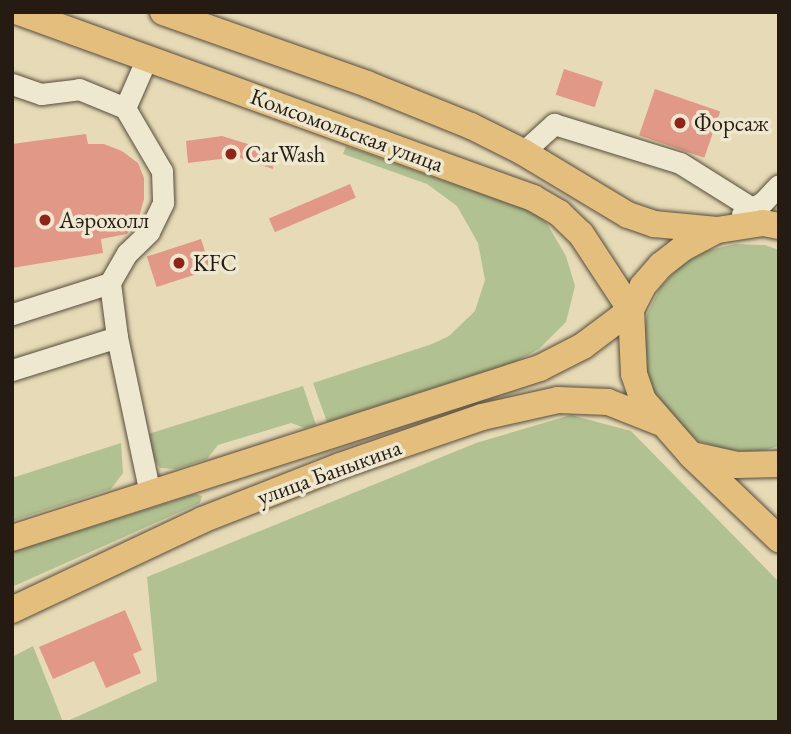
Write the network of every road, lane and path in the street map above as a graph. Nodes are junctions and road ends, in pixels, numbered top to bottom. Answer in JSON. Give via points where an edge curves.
{"nodes":[{"id":1,"x":19,"y":12,"type":"edge"},
{"id":2,"x":163,"y":12,"type":"edge"},
{"id":3,"x":147,"y":58,"type":"junction"},
{"id":4,"x":12,"y":84,"type":"edge"},
{"id":5,"x":125,"y":108,"type":"junction"},
{"id":6,"x":499,"y":139,"type":"junction"},
{"id":7,"x":523,"y":152,"type":"junction"},
{"id":8,"x":484,"y":180,"type":"junction"},
{"id":9,"x":779,"y":185,"type":"edge"},
{"id":10,"x":752,"y":208,"type":"junction"},
{"id":11,"x":779,"y":226,"type":"edge"},
{"id":12,"x":717,"y":230,"type":"junction"},
{"id":13,"x":110,"y":283,"type":"junction"},
{"id":14,"x":631,"y":310,"type":"junction"},
{"id":15,"x":12,"y":314,"type":"edge"},
{"id":16,"x":117,"y":337,"type":"junction"},
{"id":17,"x":12,"y":370,"type":"edge"},
{"id":18,"x":659,"y":422,"type":"junction"},
{"id":19,"x":691,"y":455,"type":"junction"},
{"id":20,"x":779,"y":464,"type":"edge"},
{"id":21,"x":187,"y":480,"type":"junction"},
{"id":22,"x":150,"y":493,"type":"junction"},
{"id":23,"x":202,"y":520,"type":"junction"},
{"id":24,"x":12,"y":538,"type":"edge"},
{"id":25,"x":779,"y":539,"type":"edge"},
{"id":26,"x":12,"y":610,"type":"edge"}],
"edges":[{"from":1,"to":3,"type":"main road","name":"Комсомольская улица"},
{"from":2,"to":6,"type":"main road","name":"Комсомольская улица","via":[[368,84]]},
{"from":3,"to":5,"type":"street"},
{"from":3,"to":8,"type":"main road","name":"Комсомольская улица"},
{"from":4,"to":5,"type":"street","via":[[41,94],[79,89]]},
{"from":5,"to":13,"type":"street","via":[[162,171],[163,203],[149,232],[127,253]]},
{"from":6,"to":7,"type":"main road","name":"Комсомольская улица"},
{"from":6,"to":8,"type":"main road","via":[[496,164]]},
{"from":7,"to":10,"type":"street","via":[[554,124],[680,163]]},
{"from":7,"to":12,"type":"main road","name":"Комсомольская улица","via":[[628,215],[654,224]]},
{"from":8,"to":14,"type":"main road","name":"Комсомольская улица","via":[[559,213],[595,253]]},
{"from":9,"to":10,"type":"street"},
{"from":10,"to":12,"type":"street"},
{"from":11,"to":12,"type":"main road","via":[[763,223]]},
{"from":12,"to":14,"type":"main road","via":[[661,265]]},
{"from":13,"to":15,"type":"street"},
{"from":13,"to":16,"type":"street"},
{"from":14,"to":18,"type":"main road","via":[[634,374],[643,400]]},
{"from":14,"to":21,"type":"main road","name":"улица Баныкина","via":[[583,346],[540,368]]},
{"from":16,"to":17,"type":"street"},
{"from":16,"to":22,"type":"street"},
{"from":18,"to":19,"type":"main road"},
{"from":18,"to":23,"type":"main road","name":"улица Баныкина","via":[[608,402],[558,400],[482,417]]},
{"from":19,"to":20,"type":"main road","via":[[737,465]]},
{"from":19,"to":25,"type":"main road"},
{"from":21,"to":22,"type":"main road","name":"улица Баныкина"},
{"from":21,"to":23,"type":"main road","via":[[211,493]]},
{"from":22,"to":24,"type":"main road","name":"улица Баныкина"},
{"from":23,"to":26,"type":"main road","name":"улица Баныкина"}]}
